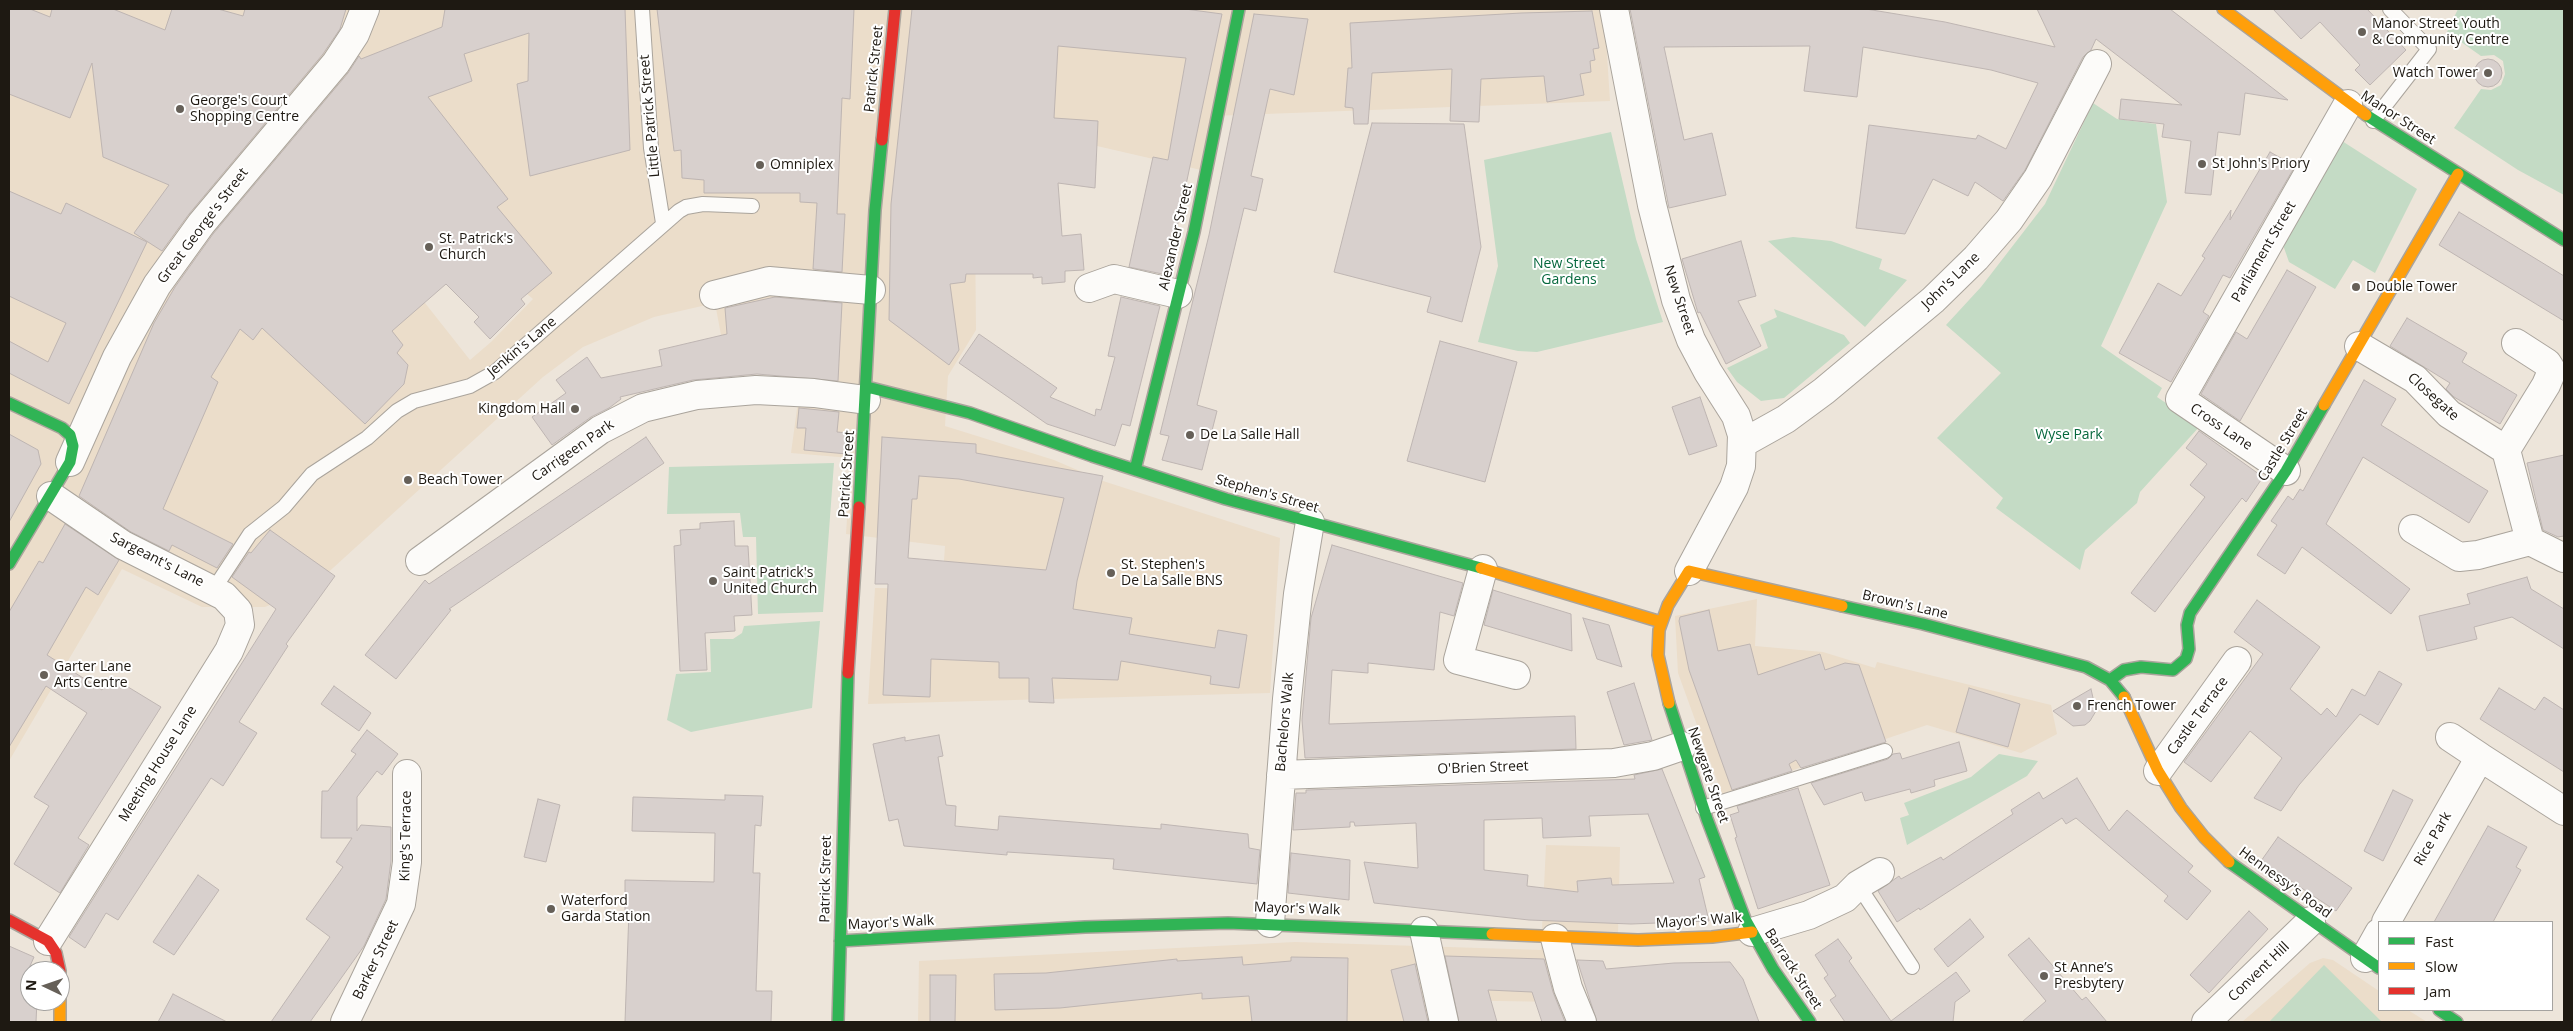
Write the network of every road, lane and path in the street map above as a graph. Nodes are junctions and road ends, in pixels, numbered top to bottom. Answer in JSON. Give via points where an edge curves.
{"nodes":[{"id":1,"x":365,"y":9,"type":"edge"},
{"id":2,"x":642,"y":9,"type":"edge"},
{"id":3,"x":895,"y":9,"type":"edge"},
{"id":4,"x":1239,"y":9,"type":"edge"},
{"id":5,"x":1614,"y":9,"type":"edge"},
{"id":6,"x":2223,"y":9,"type":"edge"},
{"id":7,"x":2390,"y":9,"type":"edge"},
{"id":8,"x":2097,"y":64,"type":"dead end"},
{"id":9,"x":2348,"y":104,"type":"junction"},
{"id":10,"x":2373,"y":121,"type":"junction"},
{"id":11,"x":2458,"y":174,"type":"junction"},
{"id":12,"x":752,"y":206,"type":"dead end"},
{"id":13,"x":663,"y":223,"type":"junction"},
{"id":14,"x":2564,"y":240,"type":"edge"},
{"id":15,"x":1089,"y":288,"type":"dead end"},
{"id":16,"x":871,"y":290,"type":"junction"},
{"id":17,"x":1178,"y":294,"type":"junction"},
{"id":18,"x":714,"y":295,"type":"dead end"},
{"id":19,"x":2516,"y":342,"type":"dead end"},
{"id":20,"x":2359,"y":346,"type":"junction"},
{"id":21,"x":2558,"y":367,"type":"edge"},
{"id":22,"x":866,"y":393,"type":"junction"},
{"id":23,"x":2180,"y":399,"type":"joint"},
{"id":24,"x":9,"y":403,"type":"edge"},
{"id":25,"x":1743,"y":443,"type":"junction"},
{"id":26,"x":2506,"y":450,"type":"junction"},
{"id":27,"x":70,"y":462,"type":"junction"},
{"id":28,"x":1135,"y":470,"type":"junction"},
{"id":29,"x":2286,"y":471,"type":"junction"},
{"id":30,"x":51,"y":496,"type":"junction"},
{"id":31,"x":1310,"y":522,"type":"junction"},
{"id":32,"x":2413,"y":530,"type":"dead end"},
{"id":33,"x":2530,"y":541,"type":"junction"},
{"id":34,"x":2564,"y":558,"type":"edge"},
{"id":35,"x":420,"y":560,"type":"dead end"},
{"id":36,"x":9,"y":564,"type":"edge"},
{"id":37,"x":1483,"y":569,"type":"junction"},
{"id":38,"x":1689,"y":571,"type":"junction"},
{"id":39,"x":214,"y":589,"type":"junction"},
{"id":40,"x":1661,"y":622,"type":"junction"},
{"id":41,"x":2237,"y":661,"type":"dead end"},
{"id":42,"x":1516,"y":675,"type":"dead end"},
{"id":43,"x":2110,"y":680,"type":"junction"},
{"id":44,"x":2450,"y":737,"type":"dead end"},
{"id":45,"x":1682,"y":746,"type":"junction"},
{"id":46,"x":1885,"y":751,"type":"dead end"},
{"id":47,"x":2480,"y":757,"type":"junction"},
{"id":48,"x":2158,"y":771,"type":"junction"},
{"id":49,"x":407,"y":774,"type":"dead end"},
{"id":50,"x":1281,"y":776,"type":"junction"},
{"id":51,"x":1704,"y":808,"type":"junction"},
{"id":52,"x":2564,"y":811,"type":"edge"},
{"id":53,"x":1869,"y":879,"type":"joint"},
{"id":54,"x":403,"y":897,"type":"joint"},
{"id":55,"x":9,"y":920,"type":"edge"},
{"id":56,"x":2311,"y":921,"type":"junction"},
{"id":57,"x":2387,"y":921,"type":"edge"},
{"id":58,"x":1270,"y":923,"type":"junction"},
{"id":59,"x":1424,"y":931,"type":"junction"},
{"id":60,"x":1752,"y":932,"type":"junction"},
{"id":61,"x":2378,"y":937,"type":"edge"},
{"id":62,"x":1554,"y":938,"type":"junction"},
{"id":63,"x":48,"y":941,"type":"junction"},
{"id":64,"x":840,"y":941,"type":"junction"},
{"id":65,"x":58,"y":961,"type":"edge"},
{"id":66,"x":2372,"y":964,"type":"edge"},
{"id":67,"x":1912,"y":967,"type":"dead end"},
{"id":68,"x":2440,"y":1011,"type":"edge"},
{"id":69,"x":345,"y":1022,"type":"edge"},
{"id":70,"x":838,"y":1022,"type":"edge"},
{"id":71,"x":1444,"y":1022,"type":"edge"},
{"id":72,"x":1582,"y":1022,"type":"edge"},
{"id":73,"x":1810,"y":1022,"type":"edge"},
{"id":74,"x":2206,"y":1022,"type":"edge"},
{"id":75,"x":2457,"y":1022,"type":"edge"}],
"edges":[{"from":1,"to":27,"type":"street","name":"Great George's Street","via":[[355,34],[336,63],[201,224],[157,285],[117,357]]},
{"from":2,"to":13,"type":"lane","name":"Little Patrick Street","via":[[651,148]]},
{"from":3,"to":16,"type":"street","name":"Patrick Street","via":[[879,155]]},
{"from":4,"to":17,"type":"street","name":"Alexander Street","via":[[1211,155]]},
{"from":5,"to":25,"type":"street","name":"New Street","via":[[1652,205],[1676,300],[1699,355],[1739,422]]},
{"from":6,"to":9,"type":"street","name":"Manor Street"},
{"from":7,"to":10,"type":"lane","via":[[2429,48]]},
{"from":8,"to":25,"type":"street","name":"John's Lane","via":[[2038,178],[2009,220],[1976,258],[1926,306],[1824,391],[1786,419]]},
{"from":9,"to":10,"type":"street","name":"Manor Street"},
{"from":9,"to":23,"type":"street","name":"Parliament Street"},
{"from":10,"to":11,"type":"street","name":"Manor Street"},
{"from":11,"to":14,"type":"street","name":"Manor Street"},
{"from":11,"to":20,"type":"street","name":"Castle Street"},
{"from":12,"to":13,"type":"lane","name":"Jenkin's Lane","via":[[694,205]]},
{"from":13,"to":39,"type":"lane","name":"Jenkin's Lane","via":[[495,372],[470,386],[414,401],[397,411],[367,438],[312,474],[284,507],[250,534]]},
{"from":15,"to":17,"type":"street","via":[[1114,279]]},
{"from":16,"to":18,"type":"street","via":[[769,282]]},
{"from":16,"to":22,"type":"street","name":"Patrick Street"},
{"from":17,"to":28,"type":"street","name":"Alexander Street"},
{"from":19,"to":21,"type":"street"},
{"from":20,"to":26,"type":"street","name":"Closegate","via":[[2415,379],[2449,414]]},
{"from":20,"to":29,"type":"street","name":"Castle Street"},
{"from":21,"to":26,"type":"street"},
{"from":22,"to":28,"type":"street","name":"Stephen's Street","via":[[970,413]]},
{"from":22,"to":35,"type":"street","name":"Carrigeen Park","via":[[748,391],[697,395],[643,408],[600,430]]},
{"from":22,"to":64,"type":"street","name":"Patrick Street","via":[[846,714]]},
{"from":23,"to":29,"type":"street","name":"Cross Lane"},
{"from":24,"to":27,"type":"street","via":[[56,424],[70,435],[73,446]]},
{"from":25,"to":38,"type":"street","name":"New Street","via":[[1741,466],[1732,493]]},
{"from":26,"to":33,"type":"street"},
{"from":27,"to":30,"type":"street"},
{"from":28,"to":31,"type":"street","name":"Stephen's Street"},
{"from":29,"to":43,"type":"street","name":"Castle Street","via":[[2190,613],[2187,625],[2189,649],[2180,666],[2172,670],[2141,667],[2124,670]]},
{"from":30,"to":36,"type":"street"},
{"from":30,"to":39,"type":"street","name":"Sargeant's Lane","via":[[123,545]]},
{"from":31,"to":37,"type":"street","name":"Stephen's Street"},
{"from":31,"to":50,"type":"street","name":"Bachelors Walk","via":[[1293,636]]},
{"from":32,"to":33,"type":"street","via":[[2464,558]]},
{"from":33,"to":34,"type":"street"},
{"from":37,"to":40,"type":"street","name":"Stephen's Street"},
{"from":37,"to":42,"type":"street","via":[[1458,660]]},
{"from":38,"to":40,"type":"street","name":"Newgate Street"},
{"from":38,"to":43,"type":"street","name":"Brown's Lane","via":[[1923,624],[2086,666]]},
{"from":39,"to":63,"type":"street","name":"Meeting House Lane","via":[[231,601],[238,611],[240,625],[235,640]]},
{"from":40,"to":45,"type":"street","name":"Newgate Street","via":[[1657,646],[1659,664]]},
{"from":41,"to":48,"type":"street","name":"Castle Terrace"},
{"from":43,"to":48,"type":"street","name":"Hennessy's Road","via":[[2128,702]]},
{"from":44,"to":47,"type":"street"},
{"from":45,"to":50,"type":"street","name":"O'Brien Street","via":[[1654,756],[1614,763]]},
{"from":45,"to":51,"type":"street","name":"Newgate Street"},
{"from":46,"to":51,"type":"lane"},
{"from":47,"to":52,"type":"street"},
{"from":47,"to":57,"type":"street","name":"Rice Park"},
{"from":48,"to":56,"type":"street","name":"Hennessy's Road","via":[[2181,808],[2237,869]]},
{"from":49,"to":54,"type":"street","name":"King's Terrace","via":[[408,832]]},
{"from":50,"to":58,"type":"street","name":"Bachelors Walk"},
{"from":51,"to":60,"type":"street","name":"Newgate Street","via":[[1733,892]]},
{"from":53,"to":60,"type":"street","via":[[1845,898],[1809,915]]},
{"from":53,"to":67,"type":"lane"},
{"from":54,"to":69,"type":"street","name":"Barker Street"},
{"from":55,"to":63,"type":"street"},
{"from":56,"to":66,"type":"street","name":"Hennessy's Road"},
{"from":56,"to":74,"type":"street","name":"Convent Hill"},
{"from":58,"to":59,"type":"street","name":"Mayor's Walk"},
{"from":58,"to":64,"type":"street","name":"Mayor's Walk","via":[[1134,924]]},
{"from":59,"to":62,"type":"street","name":"Mayor's Walk"},
{"from":59,"to":71,"type":"street"},
{"from":60,"to":62,"type":"street","name":"Mayor's Walk","via":[[1690,939]]},
{"from":60,"to":73,"type":"street","name":"Barrack Street"},
{"from":61,"to":66,"type":"street"},
{"from":62,"to":72,"type":"street","via":[[1568,988]]},
{"from":63,"to":65,"type":"street"},
{"from":64,"to":70,"type":"street","name":"Patrick Street"},
{"from":68,"to":75,"type":"street"}]}
